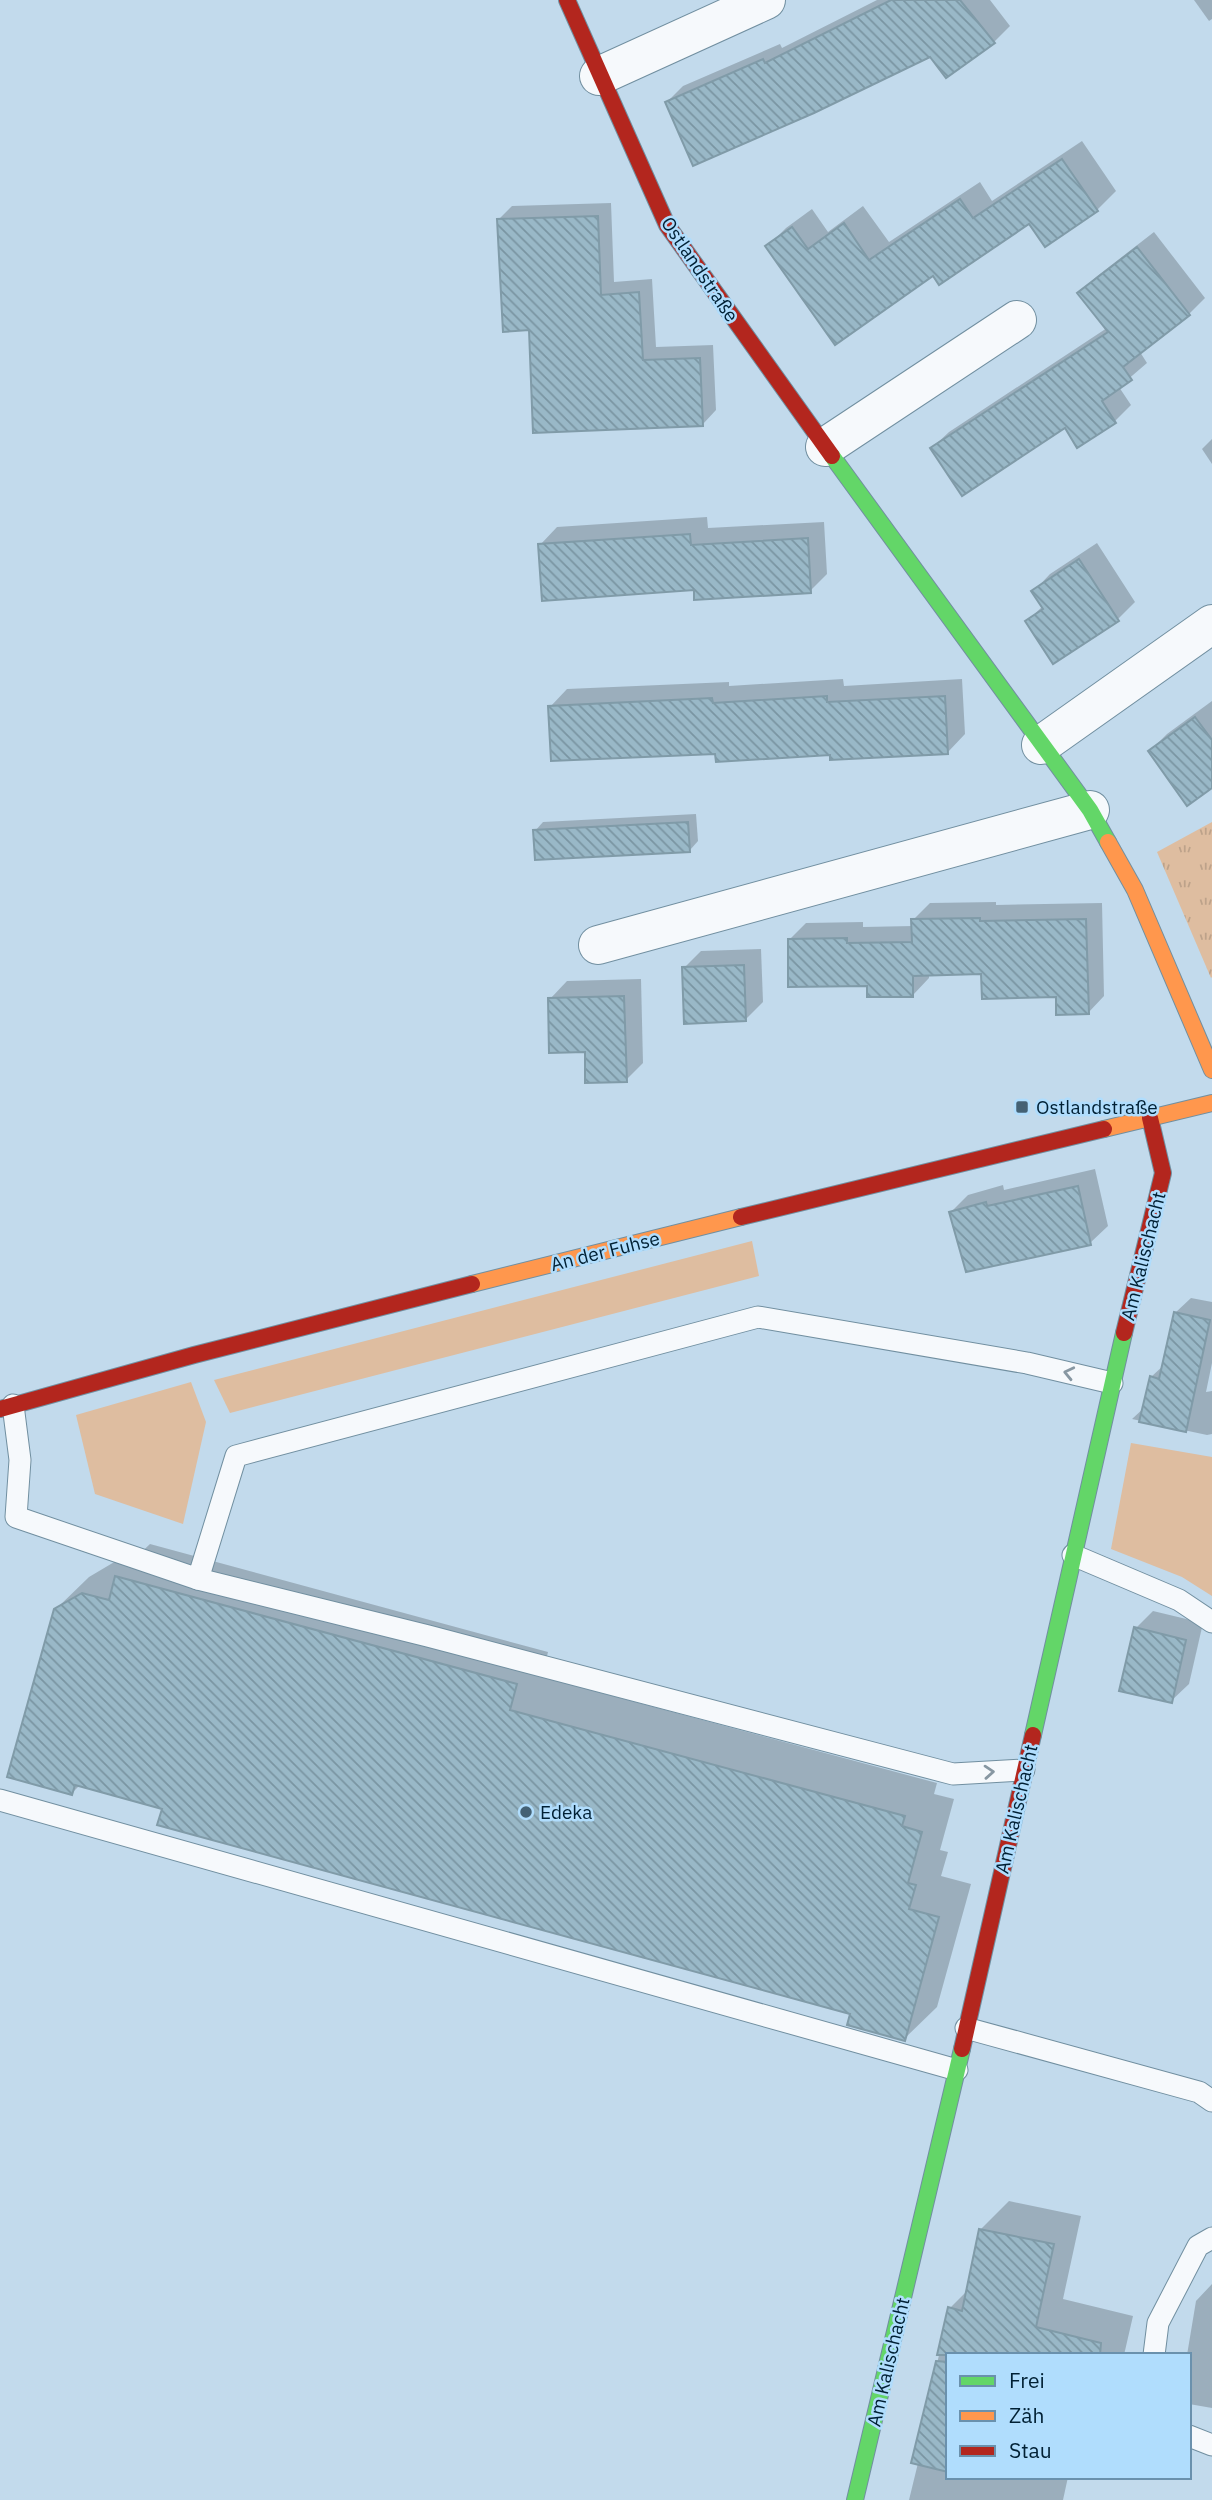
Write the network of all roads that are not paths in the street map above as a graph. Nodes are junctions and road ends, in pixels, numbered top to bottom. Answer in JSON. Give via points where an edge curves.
{"nodes":[{"id":1,"x":567,"y":0,"type":"edge"},
{"id":2,"x":766,"y":0,"type":"edge"},
{"id":3,"x":599,"y":76,"type":"junction"},
{"id":4,"x":1017,"y":320,"type":"dead end"},
{"id":5,"x":825,"y":447,"type":"junction"},
{"id":6,"x":1212,"y":624,"type":"edge"},
{"id":7,"x":1041,"y":745,"type":"junction"},
{"id":8,"x":1090,"y":810,"type":"junction"},
{"id":9,"x":598,"y":945,"type":"dead end"},
{"id":10,"x":1212,"y":1070,"type":"edge"},
{"id":11,"x":1212,"y":1102,"type":"edge"},
{"id":12,"x":1150,"y":1118,"type":"junction"},
{"id":13,"x":1112,"y":1383,"type":"junction"},
{"id":14,"x":7,"y":1407,"type":"edge"},
{"id":15,"x":8,"y":1518,"type":"edge"},
{"id":16,"x":1073,"y":1555,"type":"junction"},
{"id":17,"x":198,"y":1580,"type":"junction"},
{"id":18,"x":1212,"y":1622,"type":"edge"},
{"id":19,"x":1024,"y":1770,"type":"junction"},
{"id":20,"x":0,"y":1801,"type":"edge"},
{"id":21,"x":967,"y":2028,"type":"junction"},
{"id":22,"x":957,"y":2070,"type":"junction"},
{"id":23,"x":1212,"y":2101,"type":"edge"},
{"id":24,"x":1212,"y":2238,"type":"edge"},
{"id":25,"x":1154,"y":2353,"type":"edge"},
{"id":26,"x":1191,"y":2437,"type":"edge"},
{"id":27,"x":1212,"y":2445,"type":"edge"},
{"id":28,"x":855,"y":2500,"type":"edge"}],
"edges":[{"from":1,"to":3,"type":"street","name":"Ostlandstraße"},
{"from":2,"to":3,"type":"street"},
{"from":3,"to":5,"type":"street","name":"Ostlandstraße","via":[[667,225]]},
{"from":4,"to":5,"type":"street"},
{"from":5,"to":7,"type":"street","name":"Ostlandstraße"},
{"from":6,"to":7,"type":"street"},
{"from":7,"to":8,"type":"street","name":"Ostlandstraße"},
{"from":8,"to":9,"type":"street"},
{"from":8,"to":10,"type":"street","name":"Ostlandstraße","via":[[1135,890]]},
{"from":11,"to":12,"type":"street","name":"An der Fuhse"},
{"from":12,"to":13,"type":"street","name":"Am Kalischacht","via":[[1163,1173]]},
{"from":12,"to":14,"type":"street","name":"An der Fuhse","via":[[623,1246]]},
{"from":13,"to":16,"type":"street","name":"Am Kalischacht"},
{"from":13,"to":17,"type":"lane","one_way":true,"via":[[1027,1363],[758,1317],[236,1456]]},
{"from":14,"to":15,"type":"lane","via":[[20,1461]]},
{"from":15,"to":17,"type":"lane"},
{"from":16,"to":18,"type":"lane","via":[[1179,1600]]},
{"from":16,"to":19,"type":"street","name":"Am Kalischacht"},
{"from":17,"to":19,"type":"lane","one_way":true,"via":[[953,1774]]},
{"from":19,"to":21,"type":"street","name":"Am Kalischacht"},
{"from":20,"to":22,"type":"lane"},
{"from":21,"to":22,"type":"street","name":"Am Kalischacht"},
{"from":21,"to":23,"type":"lane","via":[[1199,2092]]},
{"from":22,"to":28,"type":"street","name":"Am Kalischacht"},
{"from":24,"to":25,"type":"lane","via":[[1198,2246],[1158,2323]]},
{"from":26,"to":27,"type":"lane"}]}
